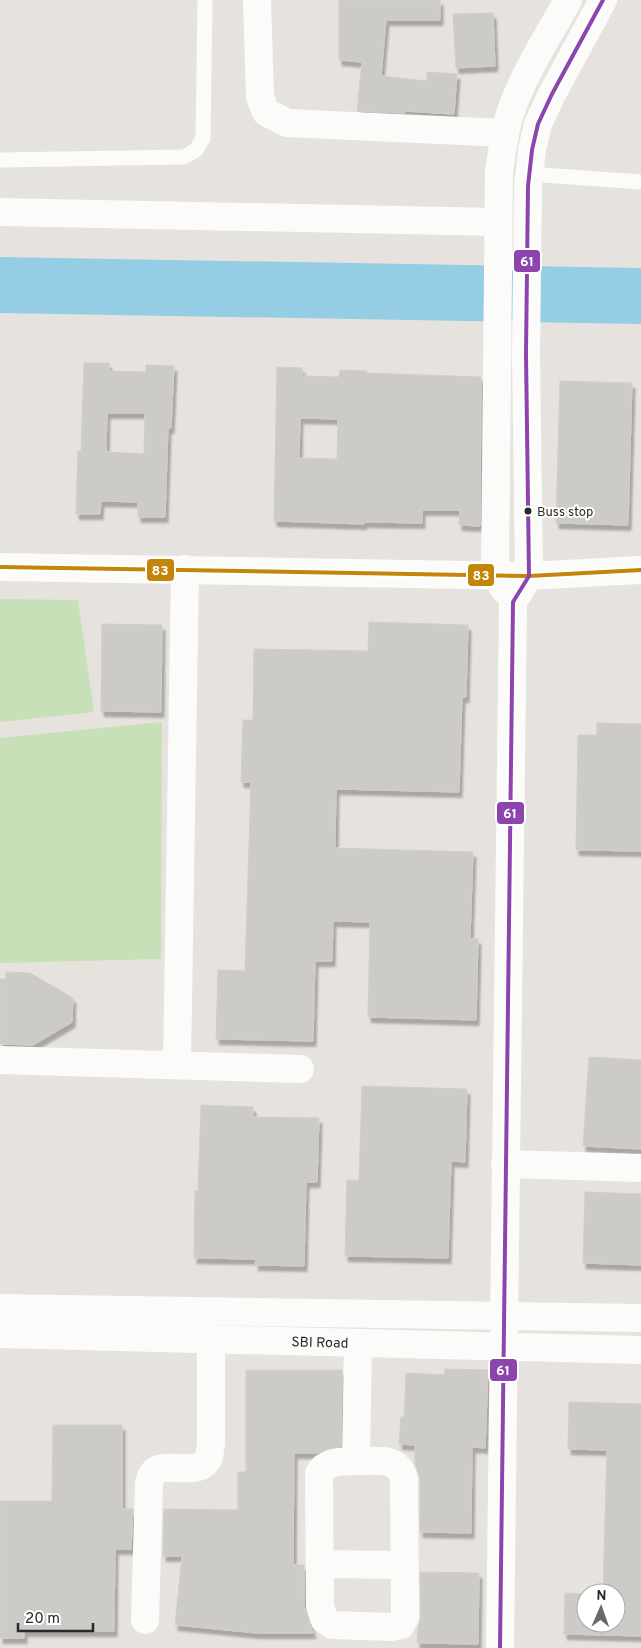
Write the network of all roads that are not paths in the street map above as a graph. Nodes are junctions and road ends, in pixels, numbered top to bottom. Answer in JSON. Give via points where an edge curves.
{"nodes":[{"id":1,"x":205,"y":0,"type":"edge"},
{"id":2,"x":257,"y":0,"type":"edge"},
{"id":3,"x":568,"y":0,"type":"edge"},
{"id":4,"x":603,"y":0,"type":"edge"},
{"id":5,"x":505,"y":133,"type":"junction"},
{"id":6,"x":0,"y":160,"type":"edge"},
{"id":7,"x":499,"y":172,"type":"junction"},
{"id":8,"x":529,"y":174,"type":"junction"},
{"id":9,"x":641,"y":182,"type":"edge"},
{"id":10,"x":0,"y":212,"type":"edge"},
{"id":11,"x":498,"y":231,"type":"junction"},
{"id":12,"x":0,"y":567,"type":"edge"},
{"id":13,"x":185,"y":569,"type":"junction"},
{"id":14,"x":641,"y":570,"type":"edge"},
{"id":15,"x":495,"y":574,"type":"junction"},
{"id":16,"x":529,"y":576,"type":"junction"},
{"id":17,"x":513,"y":602,"type":"junction"},
{"id":18,"x":0,"y":1060,"type":"edge"},
{"id":19,"x":177,"y":1065,"type":"junction"},
{"id":20,"x":300,"y":1069,"type":"dead end"},
{"id":21,"x":506,"y":1164,"type":"junction"},
{"id":22,"x":641,"y":1168,"type":"edge"},
{"id":23,"x":0,"y":1308,"type":"edge"},
{"id":24,"x":504,"y":1316,"type":"junction"},
{"id":25,"x":641,"y":1318,"type":"edge"},
{"id":26,"x":0,"y":1334,"type":"edge"},
{"id":27,"x":211,"y":1339,"type":"junction"},
{"id":28,"x":358,"y":1343,"type":"junction"},
{"id":29,"x":503,"y":1347,"type":"junction"},
{"id":30,"x":641,"y":1350,"type":"edge"},
{"id":31,"x":356,"y":1462,"type":"junction"},
{"id":32,"x":320,"y":1564,"type":"junction"},
{"id":33,"x":405,"y":1565,"type":"junction"},
{"id":34,"x":145,"y":1620,"type":"dead end"},
{"id":35,"x":500,"y":1648,"type":"edge"}],
"edges":[{"from":1,"to":6,"type":"lane","via":[[203,138],[196,150],[184,156]]},
{"from":2,"to":5,"type":"street","via":[[260,97],[266,112],[288,123]]},
{"from":3,"to":5,"type":"street","via":[[525,80]]},
{"from":4,"to":8,"type":"street","via":[[538,124]]},
{"from":5,"to":7,"type":"street"},
{"from":7,"to":8,"type":"street"},
{"from":7,"to":11,"type":"street"},
{"from":8,"to":9,"type":"lane"},
{"from":8,"to":16,"type":"street","via":[[526,354]]},
{"from":10,"to":11,"type":"street"},
{"from":11,"to":15,"type":"street"},
{"from":12,"to":13,"type":"street"},
{"from":13,"to":15,"type":"street"},
{"from":13,"to":19,"type":"street"},
{"from":14,"to":16,"type":"street"},
{"from":15,"to":16,"type":"street"},
{"from":15,"to":17,"type":"street"},
{"from":16,"to":17,"type":"street"},
{"from":17,"to":21,"type":"street"},
{"from":18,"to":19,"type":"street"},
{"from":19,"to":20,"type":"street"},
{"from":21,"to":22,"type":"street"},
{"from":21,"to":24,"type":"street"},
{"from":23,"to":24,"type":"street","name":"SBI Road"},
{"from":24,"to":25,"type":"street","name":"SBI Road"},
{"from":24,"to":29,"type":"street"},
{"from":26,"to":27,"type":"street","name":"SBI Road"},
{"from":27,"to":28,"type":"street","name":"SBI Road"},
{"from":27,"to":34,"type":"street","via":[[209,1458],[192,1469],[159,1469],[153,1473],[149,1483]]},
{"from":28,"to":29,"type":"street","name":"SBI Road"},
{"from":28,"to":31,"type":"street"},
{"from":29,"to":30,"type":"street","name":"SBI Road"},
{"from":29,"to":35,"type":"street"},
{"from":31,"to":32,"type":"street","via":[[329,1463],[319,1474]]},
{"from":31,"to":33,"type":"street","via":[[392,1462],[400,1468],[404,1478]]},
{"from":32,"to":33,"type":"street"},
{"from":32,"to":33,"type":"street","via":[[320,1606],[324,1619],[332,1626],[390,1627],[401,1625],[405,1617]]}]}
